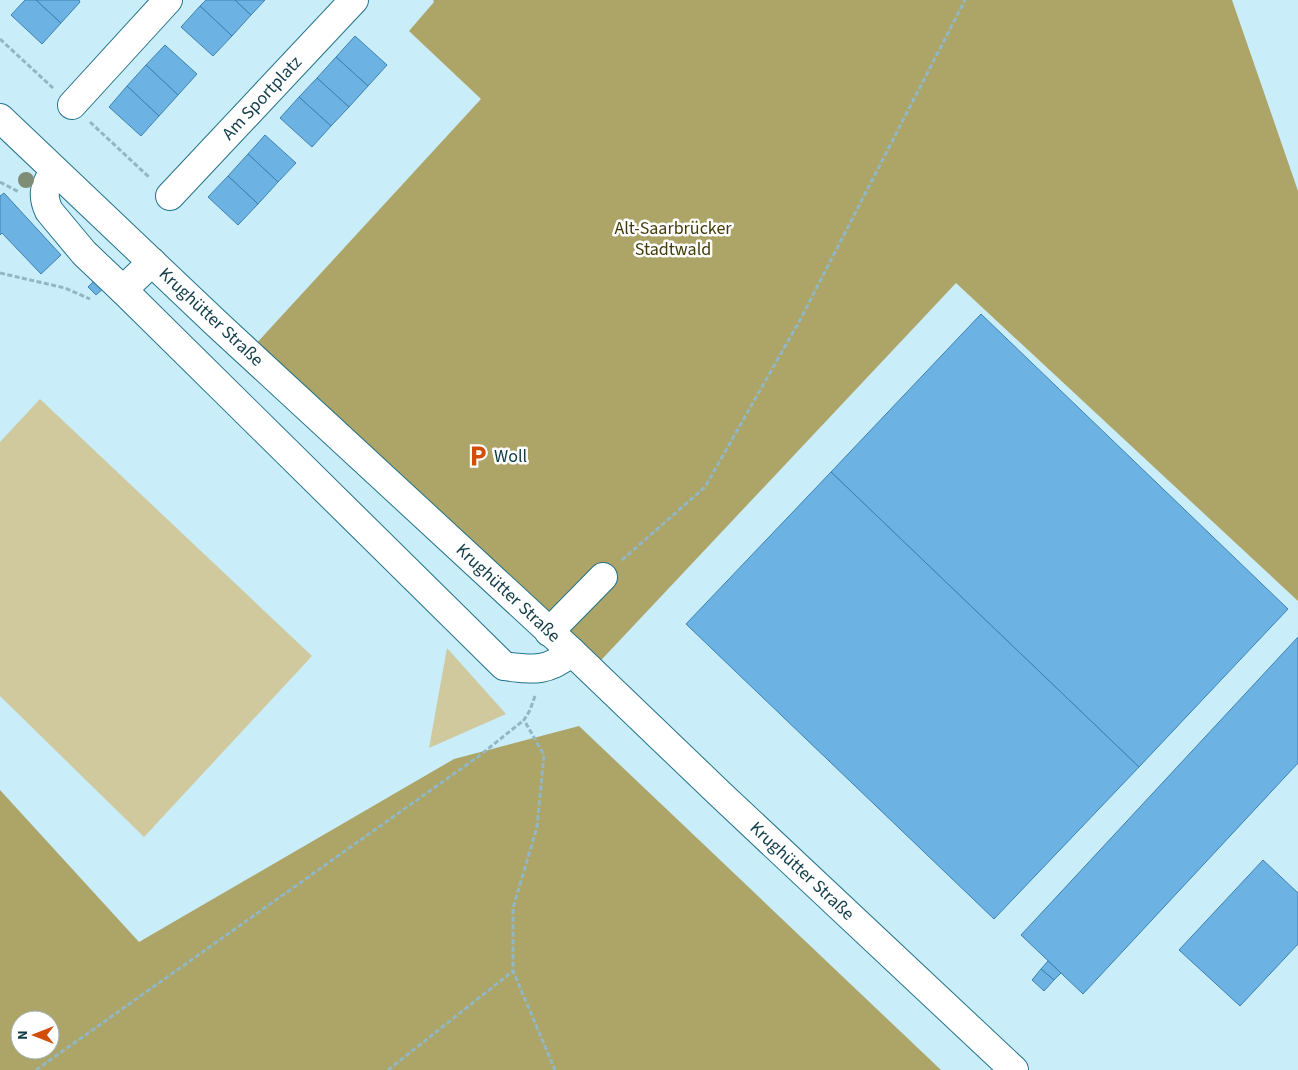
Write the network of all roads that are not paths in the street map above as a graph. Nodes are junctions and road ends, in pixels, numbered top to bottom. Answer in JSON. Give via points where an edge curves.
{"nodes":[{"id":1,"x":168,"y":0,"type":"edge"},
{"id":2,"x":354,"y":0,"type":"edge"},
{"id":3,"x":72,"y":105,"type":"dead end"},
{"id":4,"x":0,"y":118,"type":"edge"},
{"id":5,"x":54,"y":170,"type":"junction"},
{"id":6,"x":170,"y":196,"type":"dead end"},
{"id":7,"x":152,"y":262,"type":"junction"},
{"id":8,"x":123,"y":290,"type":"junction"},
{"id":9,"x":603,"y":577,"type":"road end"},
{"id":10,"x":549,"y":632,"type":"junction"},
{"id":11,"x":572,"y":652,"type":"junction"},
{"id":12,"x":1014,"y":1070,"type":"edge"}],
"edges":[{"from":1,"to":3,"type":"street"},
{"from":2,"to":6,"type":"street","name":"Am Sportplatz"},
{"from":4,"to":5,"type":"street","name":"Krughütter Straße"},
{"from":5,"to":7,"type":"street","name":"Krughütter Straße"},
{"from":5,"to":8,"type":"street","via":[[44,189],[49,211],[84,253]]},
{"from":7,"to":8,"type":"street"},
{"from":7,"to":10,"type":"street","name":"Krughütter Straße"},
{"from":8,"to":11,"type":"street","via":[[504,666],[534,670],[558,664]]},
{"from":9,"to":10,"type":"street"},
{"from":10,"to":11,"type":"street","name":"Krughütter Straße"},
{"from":11,"to":12,"type":"street","name":"Krughütter Straße"}]}
